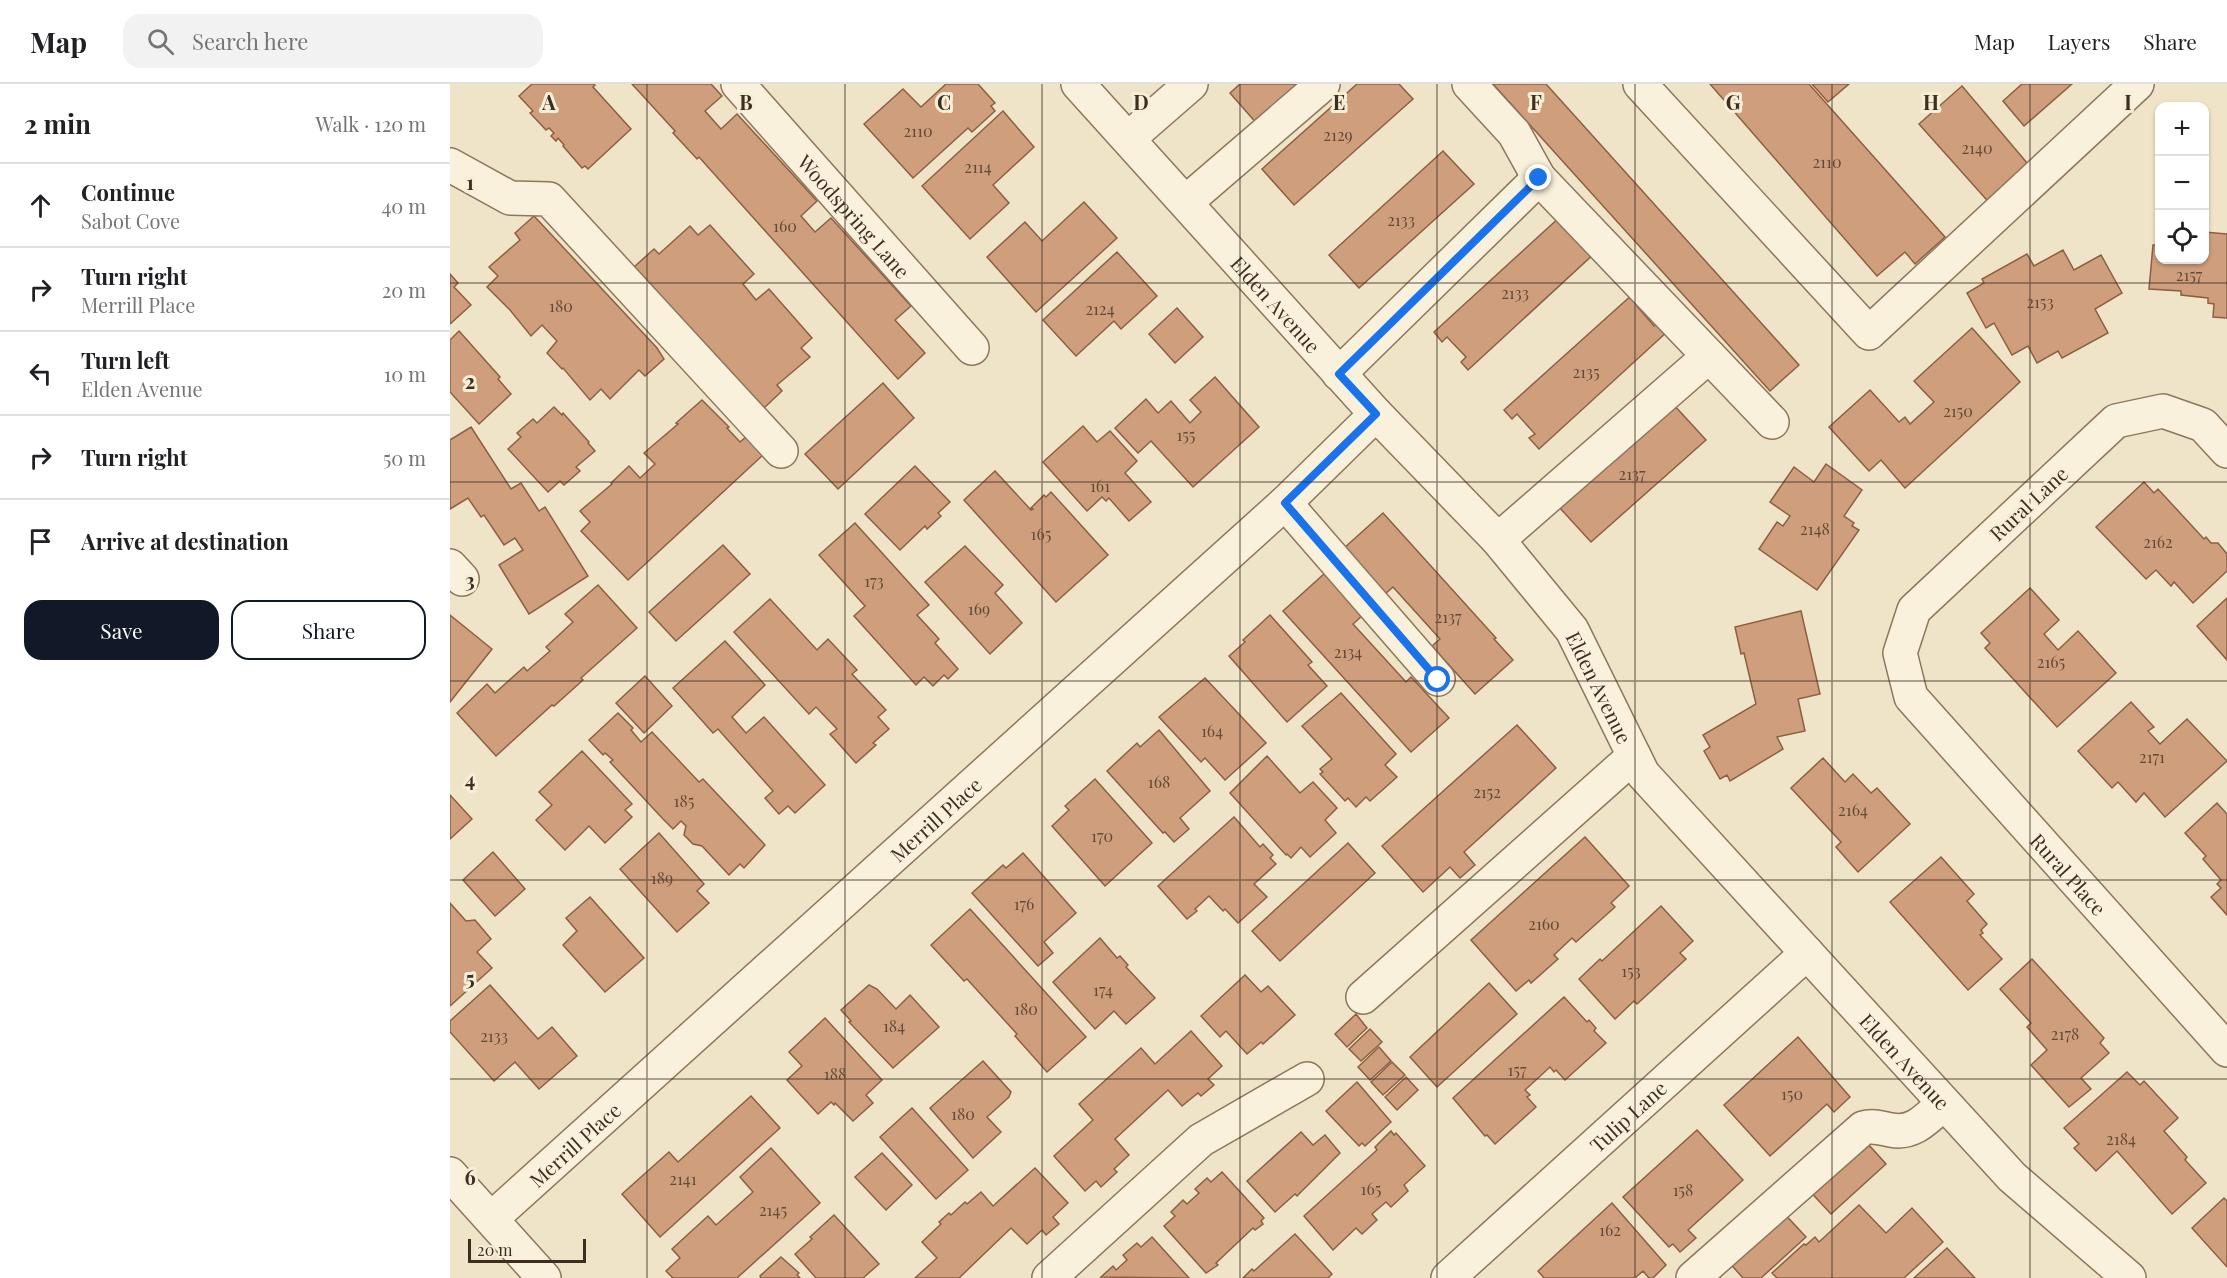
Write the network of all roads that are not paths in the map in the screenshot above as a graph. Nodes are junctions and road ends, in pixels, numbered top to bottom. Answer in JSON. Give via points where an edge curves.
{"nodes":[{"id":1,"x":738,"y":84,"type":"edge"},
{"id":2,"x":1078,"y":84,"type":"edge"},
{"id":3,"x":1191,"y":84,"type":"edge"},
{"id":4,"x":1323,"y":84,"type":"edge"},
{"id":5,"x":1469,"y":84,"type":"edge"},
{"id":6,"x":1640,"y":84,"type":"edge"},
{"id":7,"x":2137,"y":84,"type":"edge"},
{"id":8,"x":1129,"y":138,"type":"junction"},
{"id":9,"x":450,"y":165,"type":"edge"},
{"id":10,"x":1539,"y":178,"type":"junction"},
{"id":11,"x":1186,"y":202,"type":"junction"},
{"id":12,"x":972,"y":348,"type":"dead end"},
{"id":13,"x":1709,"y":356,"type":"junction"},
{"id":14,"x":1339,"y":374,"type":"junction"},
{"id":15,"x":1376,"y":414,"type":"junction"},
{"id":16,"x":1772,"y":422,"type":"dead end"},
{"id":17,"x":781,"y":451,"type":"dead end"},
{"id":18,"x":2227,"y":451,"type":"edge"},
{"id":19,"x":1285,"y":503,"type":"junction"},
{"id":20,"x":1498,"y":540,"type":"junction"},
{"id":21,"x":1438,"y":680,"type":"dead end"},
{"id":22,"x":1911,"y":698,"type":"joint"},
{"id":23,"x":1634,"y":756,"type":"junction"},
{"id":24,"x":1807,"y":953,"type":"junction"},
{"id":25,"x":1363,"y":997,"type":"dead end"},
{"id":26,"x":2227,"y":1050,"type":"edge"},
{"id":27,"x":1307,"y":1079,"type":"dead end"},
{"id":28,"x":1944,"y":1103,"type":"junction"},
{"id":29,"x":456,"y":1190,"type":"edge"},
{"id":30,"x":491,"y":1219,"type":"junction"},
{"id":31,"x":544,"y":1278,"type":"edge"},
{"id":32,"x":1049,"y":1278,"type":"edge"},
{"id":33,"x":1448,"y":1278,"type":"edge"},
{"id":34,"x":1693,"y":1278,"type":"edge"},
{"id":35,"x":2129,"y":1278,"type":"edge"}],
"edges":[{"from":1,"to":12,"type":"street","name":"Woodspring Lane"},
{"from":2,"to":8,"type":"street","name":"Elden Avenue"},
{"from":3,"to":8,"type":"street"},
{"from":4,"to":11,"type":"street"},
{"from":5,"to":10,"type":"street","via":[[1514,133]]},
{"from":6,"to":7,"type":"street","via":[[1869,333]]},
{"from":8,"to":11,"type":"street","name":"Elden Avenue"},
{"from":9,"to":17,"type":"street","via":[[510,198],[549,199]]},
{"from":10,"to":13,"type":"street"},
{"from":10,"to":14,"type":"street"},
{"from":11,"to":14,"type":"street","name":"Elden Avenue"},
{"from":13,"to":16,"type":"street"},
{"from":13,"to":20,"type":"street"},
{"from":14,"to":15,"type":"street","name":"Elden Avenue"},
{"from":15,"to":19,"type":"street","name":"Merrill Place"},
{"from":15,"to":20,"type":"street","name":"Elden Avenue"},
{"from":18,"to":22,"type":"street","name":"Rural Lane","via":[[2203,425],[2163,411],[2116,421],[1914,610],[1900,653]]},
{"from":19,"to":21,"type":"street"},
{"from":19,"to":30,"type":"street","name":"Merrill Place"},
{"from":20,"to":23,"type":"street","name":"Elden Avenue","via":[[1572,630]]},
{"from":22,"to":26,"type":"street","name":"Rural Place"},
{"from":23,"to":24,"type":"street","name":"Elden Avenue","via":[[1643,774]]},
{"from":23,"to":25,"type":"street"},
{"from":24,"to":28,"type":"street","name":"Elden Avenue"},
{"from":24,"to":33,"type":"street","name":"Tulip Lane"},
{"from":27,"to":32,"type":"street","via":[[1201,1140]]},
{"from":28,"to":34,"type":"street","via":[[1912,1130],[1863,1128]]},
{"from":28,"to":35,"type":"street","name":"Elden Avenue","via":[[2012,1177]]},
{"from":29,"to":30,"type":"street"},
{"from":30,"to":31,"type":"street"}]}
